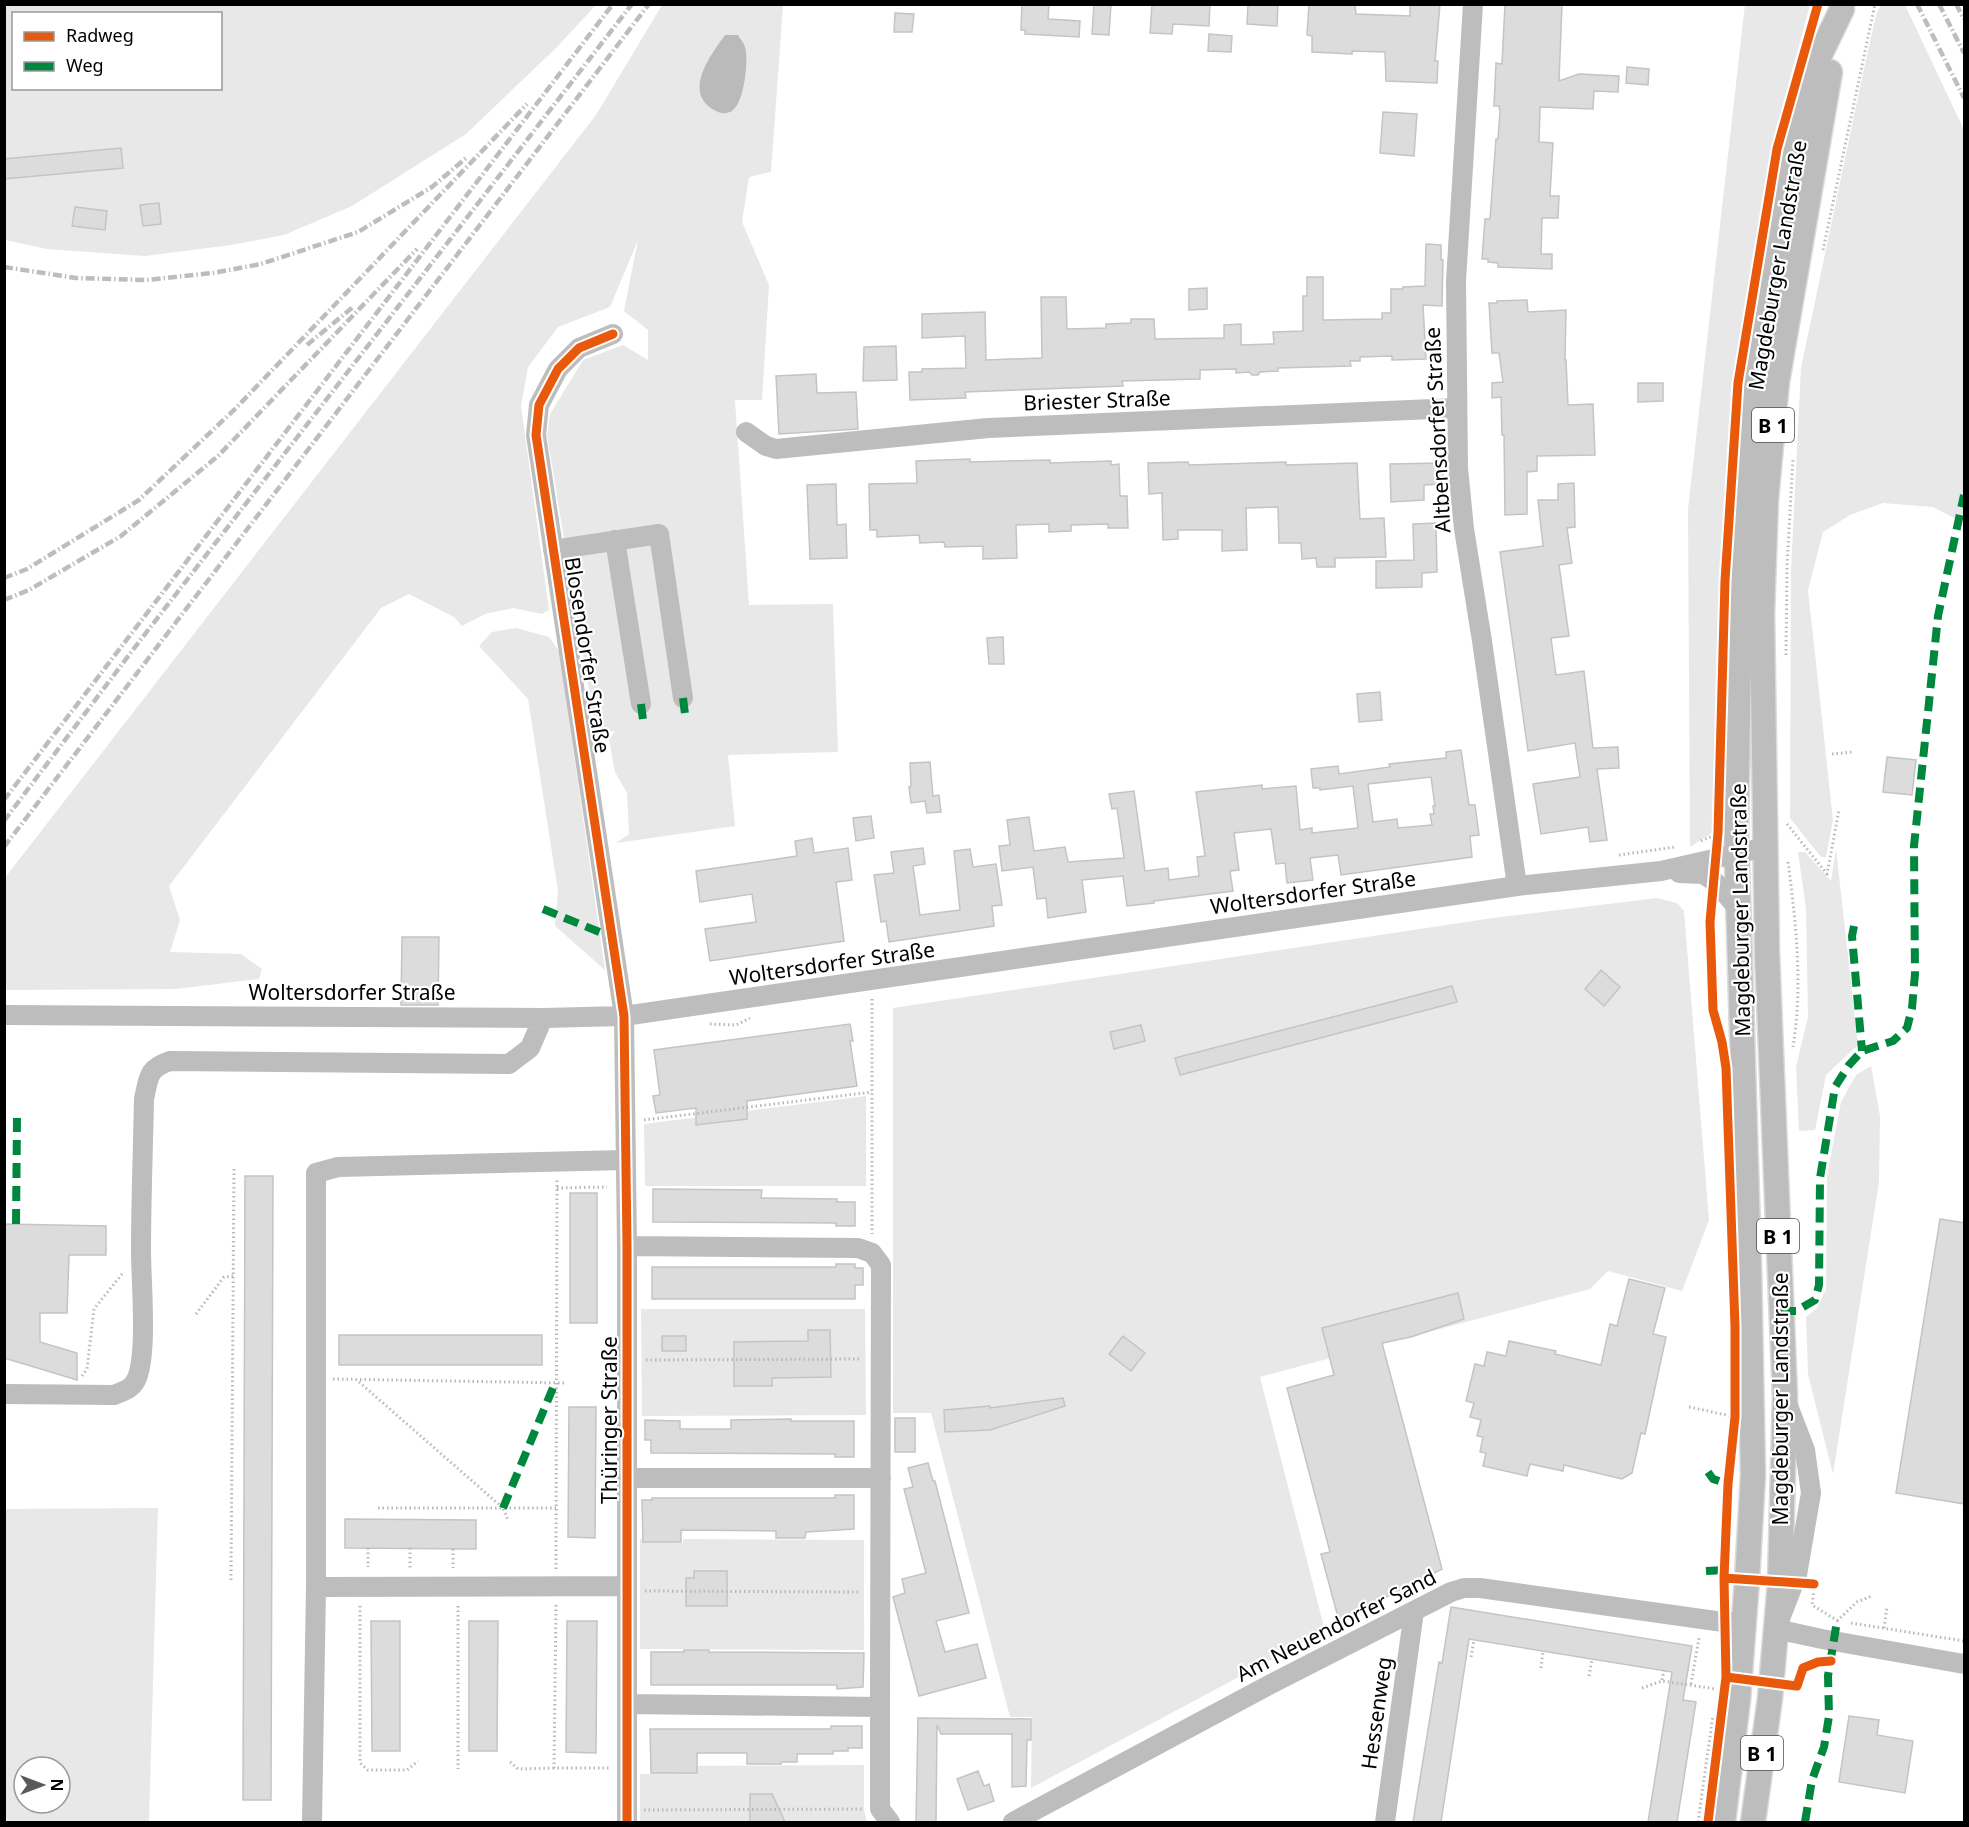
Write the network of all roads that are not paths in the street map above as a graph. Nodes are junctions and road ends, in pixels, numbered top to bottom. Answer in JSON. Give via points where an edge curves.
{"nodes":[{"id":1,"x":1473,"y":4,"type":"edge"},
{"id":2,"x":1842,"y":7,"type":"edge"},
{"id":3,"x":613,"y":334,"type":"dead end"},
{"id":4,"x":1456,"y":408,"type":"junction"},
{"id":5,"x":746,"y":432,"type":"dead end"},
{"id":6,"x":615,"y":540,"type":"junction"},
{"id":7,"x":553,"y":550,"type":"junction"},
{"id":8,"x":683,"y":698,"type":"dead end"},
{"id":9,"x":641,"y":704,"type":"dead end"},
{"id":10,"x":1777,"y":851,"type":"junction"},
{"id":11,"x":1738,"y":855,"type":"junction"},
{"id":12,"x":1661,"y":872,"type":"junction"},
{"id":13,"x":1516,"y":886,"type":"junction"},
{"id":14,"x":1738,"y":908,"type":"junction"},
{"id":15,"x":4,"y":1015,"type":"edge"},
{"id":16,"x":624,"y":1017,"type":"junction"},
{"id":17,"x":543,"y":1018,"type":"junction"},
{"id":18,"x":626,"y":1160,"type":"junction"},
{"id":19,"x":627,"y":1246,"type":"junction"},
{"id":20,"x":4,"y":1394,"type":"edge"},
{"id":21,"x":627,"y":1478,"type":"junction"},
{"id":22,"x":881,"y":1478,"type":"junction"},
{"id":23,"x":316,"y":1587,"type":"junction"},
{"id":24,"x":627,"y":1589,"type":"junction"},
{"id":25,"x":1414,"y":1611,"type":"junction"},
{"id":26,"x":1744,"y":1622,"type":"junction"},
{"id":27,"x":1776,"y":1629,"type":"junction"},
{"id":28,"x":1965,"y":1664,"type":"edge"},
{"id":29,"x":627,"y":1704,"type":"junction"},
{"id":30,"x":880,"y":1707,"type":"junction"},
{"id":31,"x":1046,"y":1814,"type":"edge"},
{"id":32,"x":627,"y":1816,"type":"edge"},
{"id":33,"x":885,"y":1816,"type":"edge"},
{"id":34,"x":312,"y":1822,"type":"edge"},
{"id":35,"x":1013,"y":1822,"type":"edge"},
{"id":36,"x":1385,"y":1822,"type":"edge"},
{"id":37,"x":1723,"y":1822,"type":"edge"},
{"id":38,"x":1753,"y":1822,"type":"edge"}],
"edges":[{"from":1,"to":4,"type":"street","name":"Altbensdorfer Straße","via":[[1456,281]]},
{"from":2,"to":10,"type":"main road","name":"Magdeburger Landstraße","number":"B 1","via":[[1777,382],[1766,499],[1762,614]]},
{"from":2,"to":11,"type":"main road","name":"Magdeburger Landstraße","number":"B 1","via":[[1817,61],[1794,157],[1755,380],[1740,603]]},
{"from":3,"to":7,"type":"street","name":"Blosendorfer Straße","via":[[579,348],[558,369],[539,405],[536,435]]},
{"from":4,"to":5,"type":"street","name":"Briester Straße","via":[[988,428],[776,448]]},
{"from":4,"to":13,"type":"street","name":"Altbensdorfer Straße","via":[[1464,529]]},
{"from":6,"to":7,"type":"street"},
{"from":6,"to":8,"type":"street","via":[[659,534]]},
{"from":6,"to":9,"type":"street"},
{"from":7,"to":16,"type":"street","name":"Blosendorfer Straße"},
{"from":10,"to":11,"type":"street","name":"Woltersdorfer Straße"},
{"from":10,"to":27,"type":"main road","name":"Magdeburger Landstraße","number":"B 1","via":[[1767,953],[1785,1396]]},
{"from":11,"to":12,"type":"street","name":"Woltersdorfer Straße"},
{"from":11,"to":14,"type":"main road","name":"Magdeburger Landstraße","number":"B 1"},
{"from":12,"to":13,"type":"street","name":"Woltersdorfer Straße"},
{"from":12,"to":14,"type":"street","name":"Woltersdorfer Straße","via":[[1703,874]]},
{"from":13,"to":16,"type":"street","name":"Woltersdorfer Straße","via":[[858,975]]},
{"from":14,"to":26,"type":"main road","name":"Magdeburger Landstraße","number":"B 1","via":[[1753,1475]]},
{"from":15,"to":17,"type":"street","name":"Woltersdorfer Straße"},
{"from":16,"to":17,"type":"street","name":"Woltersdorfer Straße"},
{"from":16,"to":18,"type":"street","name":"Thüringer Straße"},
{"from":17,"to":20,"type":"street","via":[[530,1048],[509,1064],[170,1061],[156,1066],[149,1075],[144,1099],[141,1360],[136,1380],[130,1389],[114,1395]]},
{"from":18,"to":19,"type":"street","name":"Thüringer Straße"},
{"from":18,"to":23,"type":"street","via":[[338,1167],[316,1173]]},
{"from":19,"to":21,"type":"street","name":"Thüringer Straße"},
{"from":19,"to":22,"type":"street","via":[[858,1248],[872,1252],[881,1265]]},
{"from":21,"to":22,"type":"street","name":"Thüringer Straße"},
{"from":21,"to":24,"type":"street","name":"Thüringer Straße"},
{"from":22,"to":30,"type":"street"},
{"from":23,"to":24,"type":"street"},
{"from":23,"to":34,"type":"street"},
{"from":24,"to":29,"type":"street","name":"Thüringer Straße"},
{"from":25,"to":26,"type":"street","name":"Am Neuendorfer Sand","via":[[1451,1592],[1480,1588],[1712,1621]]},
{"from":25,"to":31,"type":"street","name":"Am Neuendorfer Sand","via":[[1269,1686]]},
{"from":25,"to":36,"type":"street","name":"Hessenweg"},
{"from":26,"to":27,"type":"main road"},
{"from":26,"to":37,"type":"main road","name":"Magdeburger Landstraße","number":"B 1"},
{"from":27,"to":28,"type":"street"},
{"from":27,"to":38,"type":"main road","name":"Magdeburger Landstraße","number":"B 1"},
{"from":29,"to":30,"type":"street"},
{"from":29,"to":32,"type":"street","name":"Thüringer Straße"},
{"from":30,"to":33,"type":"street"},
{"from":31,"to":35,"type":"street","name":"Am Neuendorfer Sand"}]}
